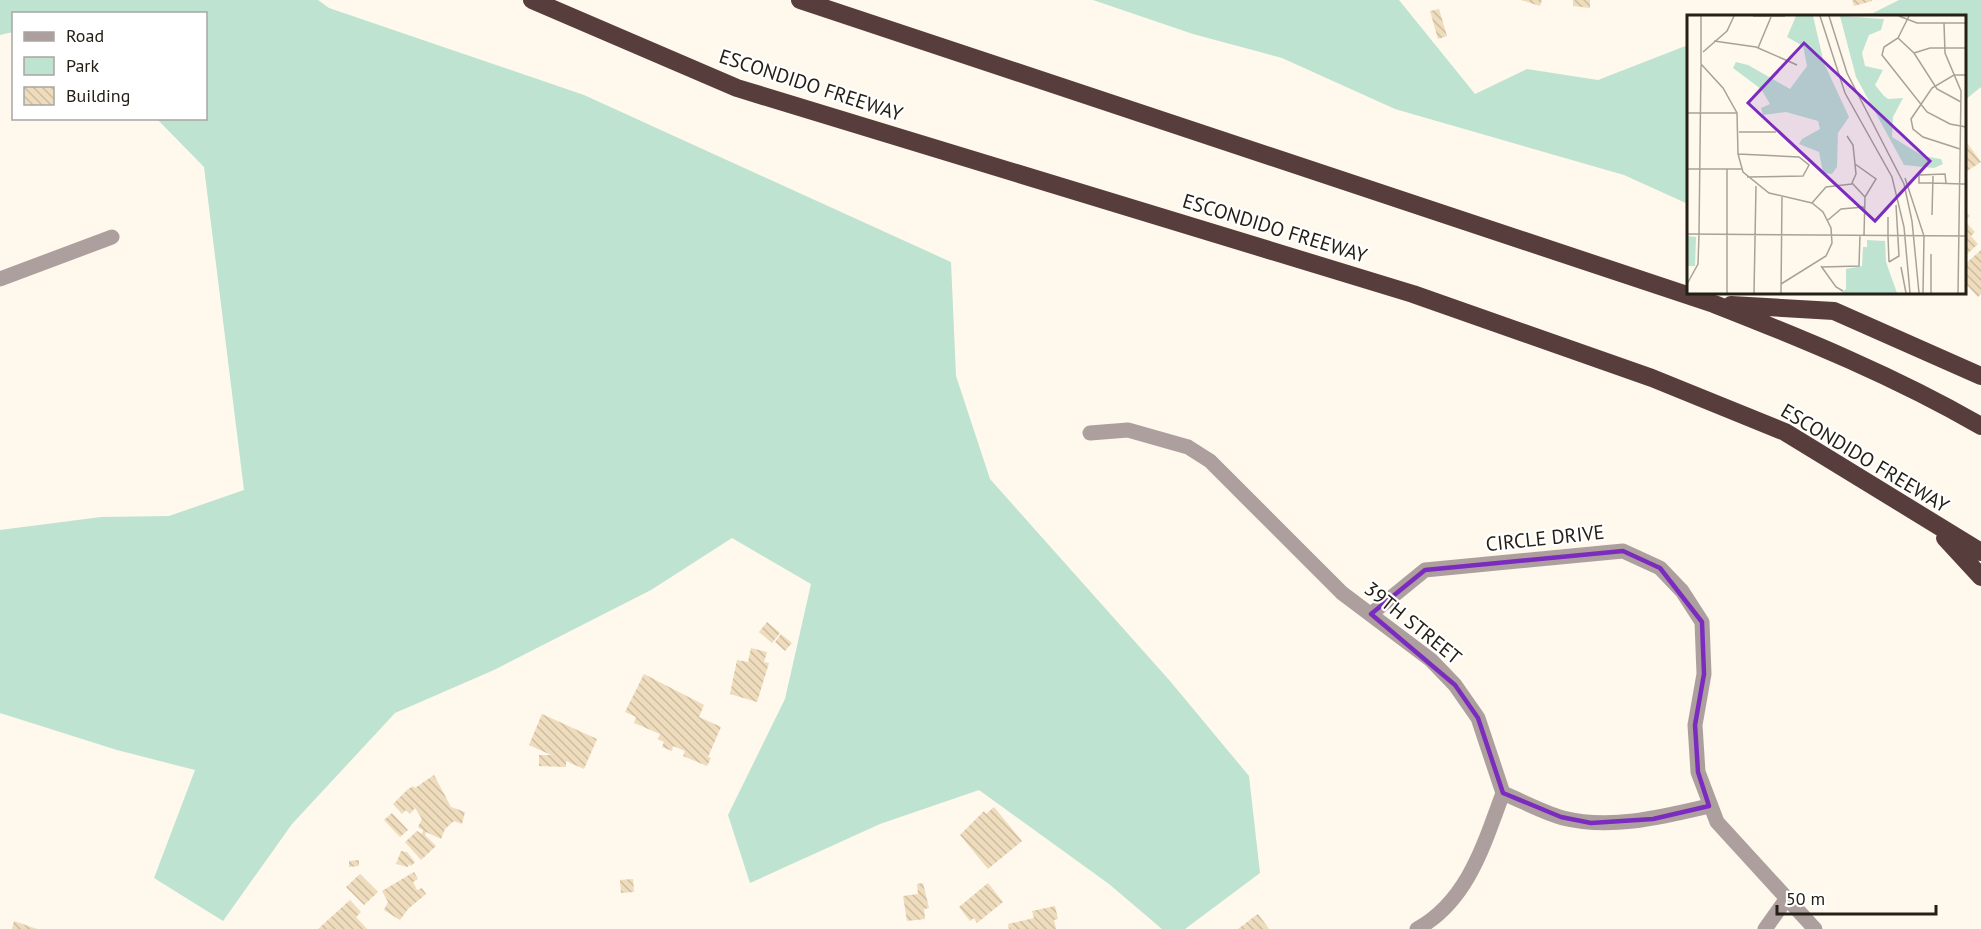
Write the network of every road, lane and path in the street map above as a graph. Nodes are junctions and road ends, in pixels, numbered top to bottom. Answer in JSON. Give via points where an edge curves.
{"nodes":[{"id":1,"x":532,"y":0,"type":"edge"},
{"id":2,"x":800,"y":0,"type":"edge"},
{"id":3,"x":112,"y":237,"type":"dead end"},
{"id":4,"x":0,"y":279,"type":"edge"},
{"id":5,"x":1714,"y":304,"type":"junction"},
{"id":6,"x":1981,"y":376,"type":"edge"},
{"id":7,"x":1981,"y":426,"type":"edge"},
{"id":8,"x":1090,"y":434,"type":"dead end"},
{"id":9,"x":1932,"y":523,"type":"junction"},
{"id":10,"x":1981,"y":552,"type":"edge"},
{"id":11,"x":1981,"y":577,"type":"edge"},
{"id":12,"x":1371,"y":614,"type":"junction"},
{"id":13,"x":1503,"y":793,"type":"junction"},
{"id":14,"x":1709,"y":806,"type":"junction"},
{"id":15,"x":1787,"y":898,"type":"junction"},
{"id":16,"x":1417,"y":929,"type":"edge"},
{"id":17,"x":1765,"y":929,"type":"edge"},
{"id":18,"x":1815,"y":929,"type":"edge"}],
"edges":[{"from":1,"to":9,"type":"highway","name":"ESCONDIDO FREEWAY","via":[[737,88],[1413,294],[1652,378],[1785,432]]},
{"from":2,"to":5,"type":"highway"},
{"from":3,"to":4,"type":"street"},
{"from":5,"to":6,"type":"highway","via":[[1834,311]]},
{"from":5,"to":7,"type":"highway","via":[[1813,343],[1936,400]]},
{"from":8,"to":12,"type":"street","name":"39TH STREET","via":[[1128,430],[1188,447],[1210,461],[1342,593]]},
{"from":9,"to":10,"type":"highway","name":"ESCONDIDO FREEWAY"},
{"from":9,"to":11,"type":"highway"},
{"from":12,"to":13,"type":"street","name":"39TH STREET","via":[[1431,660],[1455,685],[1478,718]]},
{"from":12,"to":14,"type":"street","name":"CIRCLE DRIVE","via":[[1425,570],[1623,551],[1660,568],[1682,591],[1702,622],[1704,674],[1695,725],[1698,772]]},
{"from":13,"to":14,"type":"street","via":[[1561,817],[1591,823],[1653,819]]},
{"from":13,"to":16,"type":"street","via":[[1464,888],[1434,920]]},
{"from":14,"to":15,"type":"street","via":[[1717,822]]},
{"from":15,"to":17,"type":"street"},
{"from":15,"to":18,"type":"street"}]}
